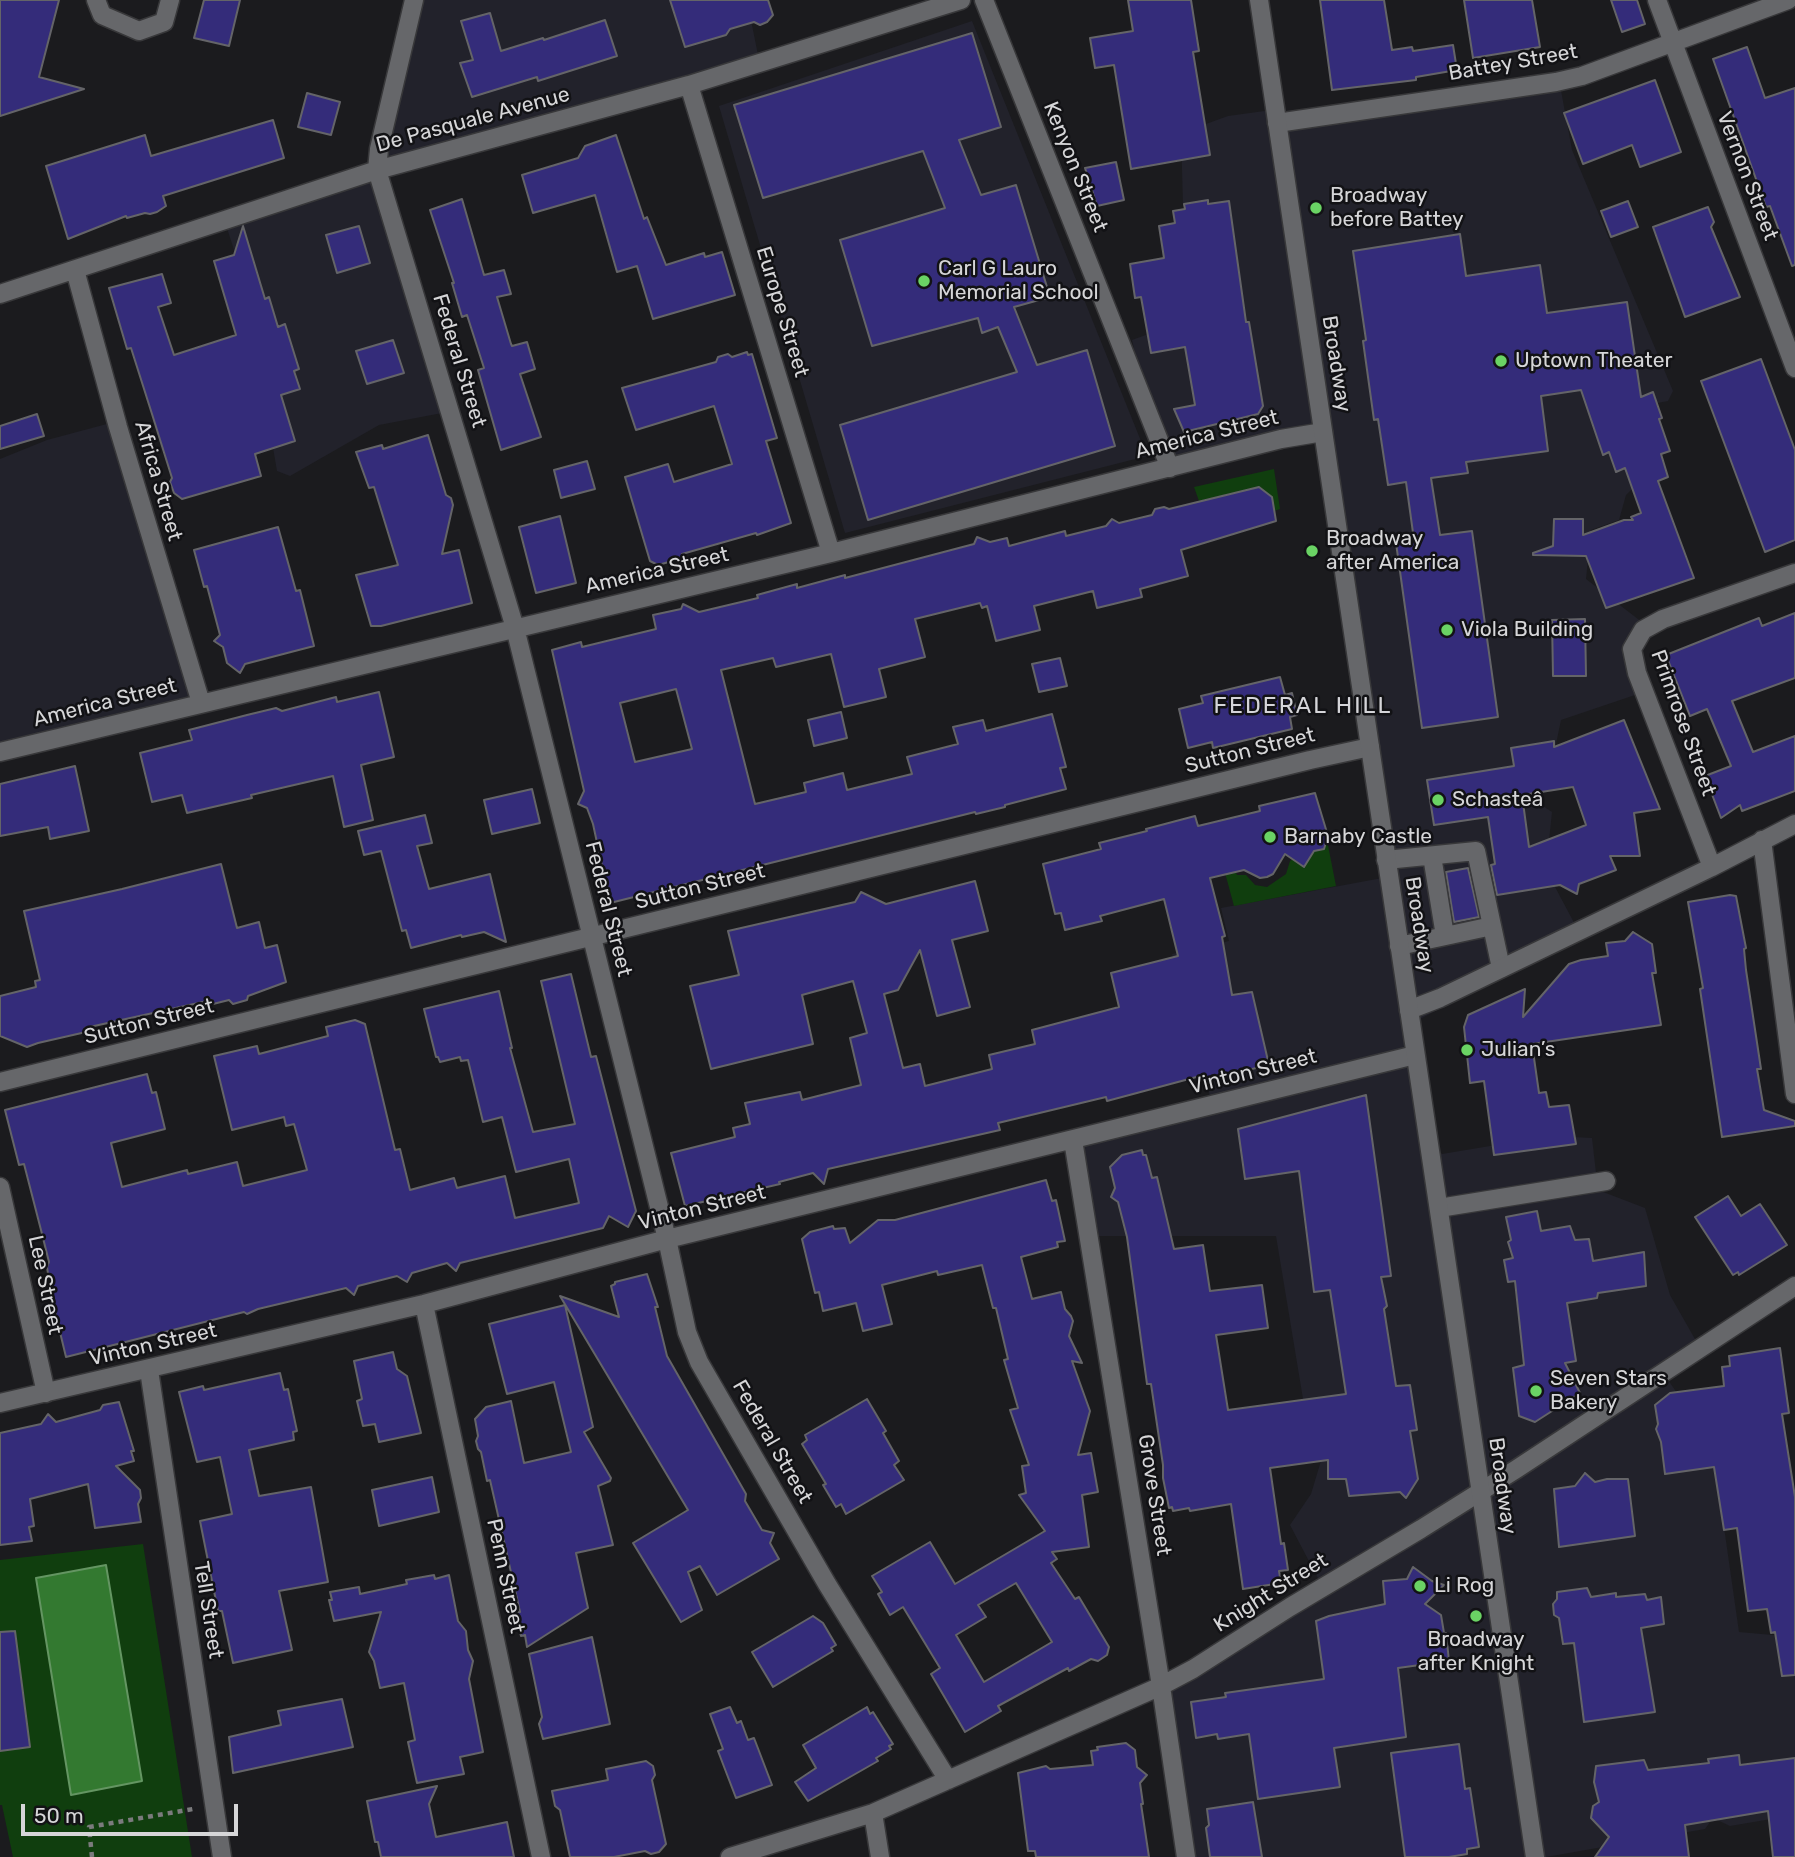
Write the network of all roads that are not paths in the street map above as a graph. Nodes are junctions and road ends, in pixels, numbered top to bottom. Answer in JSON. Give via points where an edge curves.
{"nodes":[{"id":1,"x":96,"y":0,"type":"edge"},
{"id":2,"x":170,"y":0,"type":"edge"},
{"id":3,"x":414,"y":0,"type":"edge"},
{"id":4,"x":961,"y":0,"type":"edge"},
{"id":5,"x":984,"y":0,"type":"edge"},
{"id":6,"x":1259,"y":0,"type":"edge"},
{"id":7,"x":1657,"y":0,"type":"edge"},
{"id":8,"x":1788,"y":0,"type":"edge"},
{"id":9,"x":1673,"y":43,"type":"junction"},
{"id":10,"x":688,"y":85,"type":"junction"},
{"id":11,"x":1277,"y":123,"type":"junction"},
{"id":12,"x":377,"y":170,"type":"junction"},
{"id":13,"x":75,"y":270,"type":"junction"},
{"id":14,"x":0,"y":293,"type":"edge"},
{"id":15,"x":1795,"y":368,"type":"edge"},
{"id":16,"x":1323,"y":432,"type":"junction"},
{"id":17,"x":1170,"y":468,"type":"junction"},
{"id":18,"x":831,"y":553,"type":"junction"},
{"id":19,"x":1795,"y":573,"type":"edge"},
{"id":20,"x":515,"y":628,"type":"junction"},
{"id":21,"x":201,"y":703,"type":"junction"},
{"id":22,"x":1370,"y":747,"type":"junction"},
{"id":23,"x":0,"y":752,"type":"edge"},
{"id":24,"x":1795,"y":824,"type":"edge"},
{"id":25,"x":1762,"y":840,"type":"junction"},
{"id":26,"x":1432,"y":856,"type":"junction"},
{"id":27,"x":1386,"y":860,"type":"junction"},
{"id":28,"x":1712,"y":867,"type":"junction"},
{"id":29,"x":1492,"y":926,"type":"junction"},
{"id":30,"x":1446,"y":936,"type":"junction"},
{"id":31,"x":591,"y":937,"type":"junction"},
{"id":32,"x":1399,"y":946,"type":"junction"},
{"id":33,"x":1501,"y":968,"type":"junction"},
{"id":34,"x":1409,"y":1010,"type":"junction"},
{"id":35,"x":1415,"y":1055,"type":"junction"},
{"id":36,"x":0,"y":1082,"type":"edge"},
{"id":37,"x":1795,"y":1094,"type":"edge"},
{"id":38,"x":1073,"y":1140,"type":"junction"},
{"id":39,"x":1606,"y":1181,"type":"dead end"},
{"id":40,"x":0,"y":1186,"type":"edge"},
{"id":41,"x":1438,"y":1208,"type":"junction"},
{"id":42,"x":667,"y":1240,"type":"junction"},
{"id":43,"x":1795,"y":1286,"type":"edge"},
{"id":44,"x":424,"y":1304,"type":"junction"},
{"id":45,"x":149,"y":1370,"type":"junction"},
{"id":46,"x":46,"y":1393,"type":"junction"},
{"id":47,"x":0,"y":1403,"type":"edge"},
{"id":48,"x":1480,"y":1491,"type":"junction"},
{"id":49,"x":1161,"y":1686,"type":"junction"},
{"id":50,"x":948,"y":1780,"type":"junction"},
{"id":51,"x":873,"y":1813,"type":"junction"},
{"id":52,"x":222,"y":1857,"type":"edge"},
{"id":53,"x":541,"y":1857,"type":"edge"},
{"id":54,"x":730,"y":1857,"type":"edge"},
{"id":55,"x":880,"y":1857,"type":"edge"},
{"id":56,"x":1186,"y":1857,"type":"edge"},
{"id":57,"x":1535,"y":1857,"type":"edge"}],
"edges":[{"from":1,"to":2,"type":"street","via":[[102,15],[139,31],[164,22]]},
{"from":3,"to":12,"type":"street","name":"Federal Street"},
{"from":4,"to":10,"type":"street","name":"De Pasquale Avenue"},
{"from":5,"to":17,"type":"street","name":"Kenyon Street"},
{"from":6,"to":11,"type":"street","name":"Broadway"},
{"from":7,"to":9,"type":"street","name":"Vernon Street"},
{"from":8,"to":9,"type":"street","name":"Battey Street"},
{"from":9,"to":11,"type":"street","name":"Battey Street","via":[[1556,82]]},
{"from":9,"to":15,"type":"street","name":"Vernon Street"},
{"from":10,"to":12,"type":"street","name":"De Pasquale Avenue"},
{"from":10,"to":18,"type":"street","name":"Europe Street"},
{"from":11,"to":16,"type":"street","name":"Broadway"},
{"from":12,"to":13,"type":"street","name":"De Pasquale Avenue"},
{"from":12,"to":20,"type":"street","name":"Federal Street"},
{"from":13,"to":14,"type":"street","name":"De Pasquale Avenue"},
{"from":13,"to":21,"type":"street","name":"Africa Street"},
{"from":16,"to":17,"type":"street","name":"America Street"},
{"from":16,"to":22,"type":"street","name":"Broadway"},
{"from":17,"to":18,"type":"street","name":"America Street"},
{"from":18,"to":20,"type":"street","name":"America Street"},
{"from":19,"to":28,"type":"street","name":"Primrose Street","via":[[1663,619],[1643,630],[1632,649],[1637,673]]},
{"from":20,"to":21,"type":"street","name":"America Street"},
{"from":20,"to":31,"type":"street","name":"Federal Street"},
{"from":21,"to":23,"type":"street","name":"America Street"},
{"from":22,"to":27,"type":"street","name":"Broadway"},
{"from":22,"to":31,"type":"street","name":"Sutton Street"},
{"from":24,"to":25,"type":"street"},
{"from":25,"to":28,"type":"street"},
{"from":25,"to":37,"type":"street"},
{"from":26,"to":27,"type":"street"},
{"from":26,"to":29,"type":"street","via":[[1475,851]]},
{"from":26,"to":30,"type":"street"},
{"from":27,"to":32,"type":"street","name":"Broadway"},
{"from":28,"to":33,"type":"street"},
{"from":29,"to":30,"type":"street"},
{"from":29,"to":33,"type":"street"},
{"from":30,"to":32,"type":"street"},
{"from":31,"to":36,"type":"street","name":"Sutton Street"},
{"from":31,"to":42,"type":"street","name":"Federal Street"},
{"from":32,"to":34,"type":"street","name":"Broadway"},
{"from":33,"to":34,"type":"street"},
{"from":34,"to":35,"type":"street","name":"Broadway"},
{"from":35,"to":38,"type":"street","name":"Vinton Street"},
{"from":35,"to":41,"type":"street","name":"Broadway"},
{"from":38,"to":42,"type":"street","name":"Vinton Street"},
{"from":38,"to":49,"type":"street","name":"Grove Street"},
{"from":39,"to":41,"type":"street"},
{"from":40,"to":46,"type":"street","name":"Lee Street"},
{"from":41,"to":48,"type":"street","name":"Broadway"},
{"from":42,"to":44,"type":"street","name":"Vinton Street"},
{"from":42,"to":50,"type":"street","name":"Federal Street","via":[[687,1332],[699,1362],[827,1584]]},
{"from":43,"to":48,"type":"street","name":"Knight Street"},
{"from":44,"to":45,"type":"street","name":"Vinton Street"},
{"from":44,"to":53,"type":"street","name":"Penn Street"},
{"from":45,"to":46,"type":"street","name":"Vinton Street"},
{"from":45,"to":52,"type":"street","name":"Tell Street"},
{"from":46,"to":47,"type":"street","name":"Vinton Street"},
{"from":48,"to":49,"type":"street","name":"Knight Street"},
{"from":48,"to":57,"type":"street","name":"Broadway"},
{"from":49,"to":50,"type":"street","name":"Knight Street"},
{"from":49,"to":56,"type":"street","name":"Grove Street"},
{"from":50,"to":51,"type":"street","name":"Knight Street"},
{"from":51,"to":54,"type":"street","name":"Knight Street"},
{"from":51,"to":55,"type":"street"}]}
